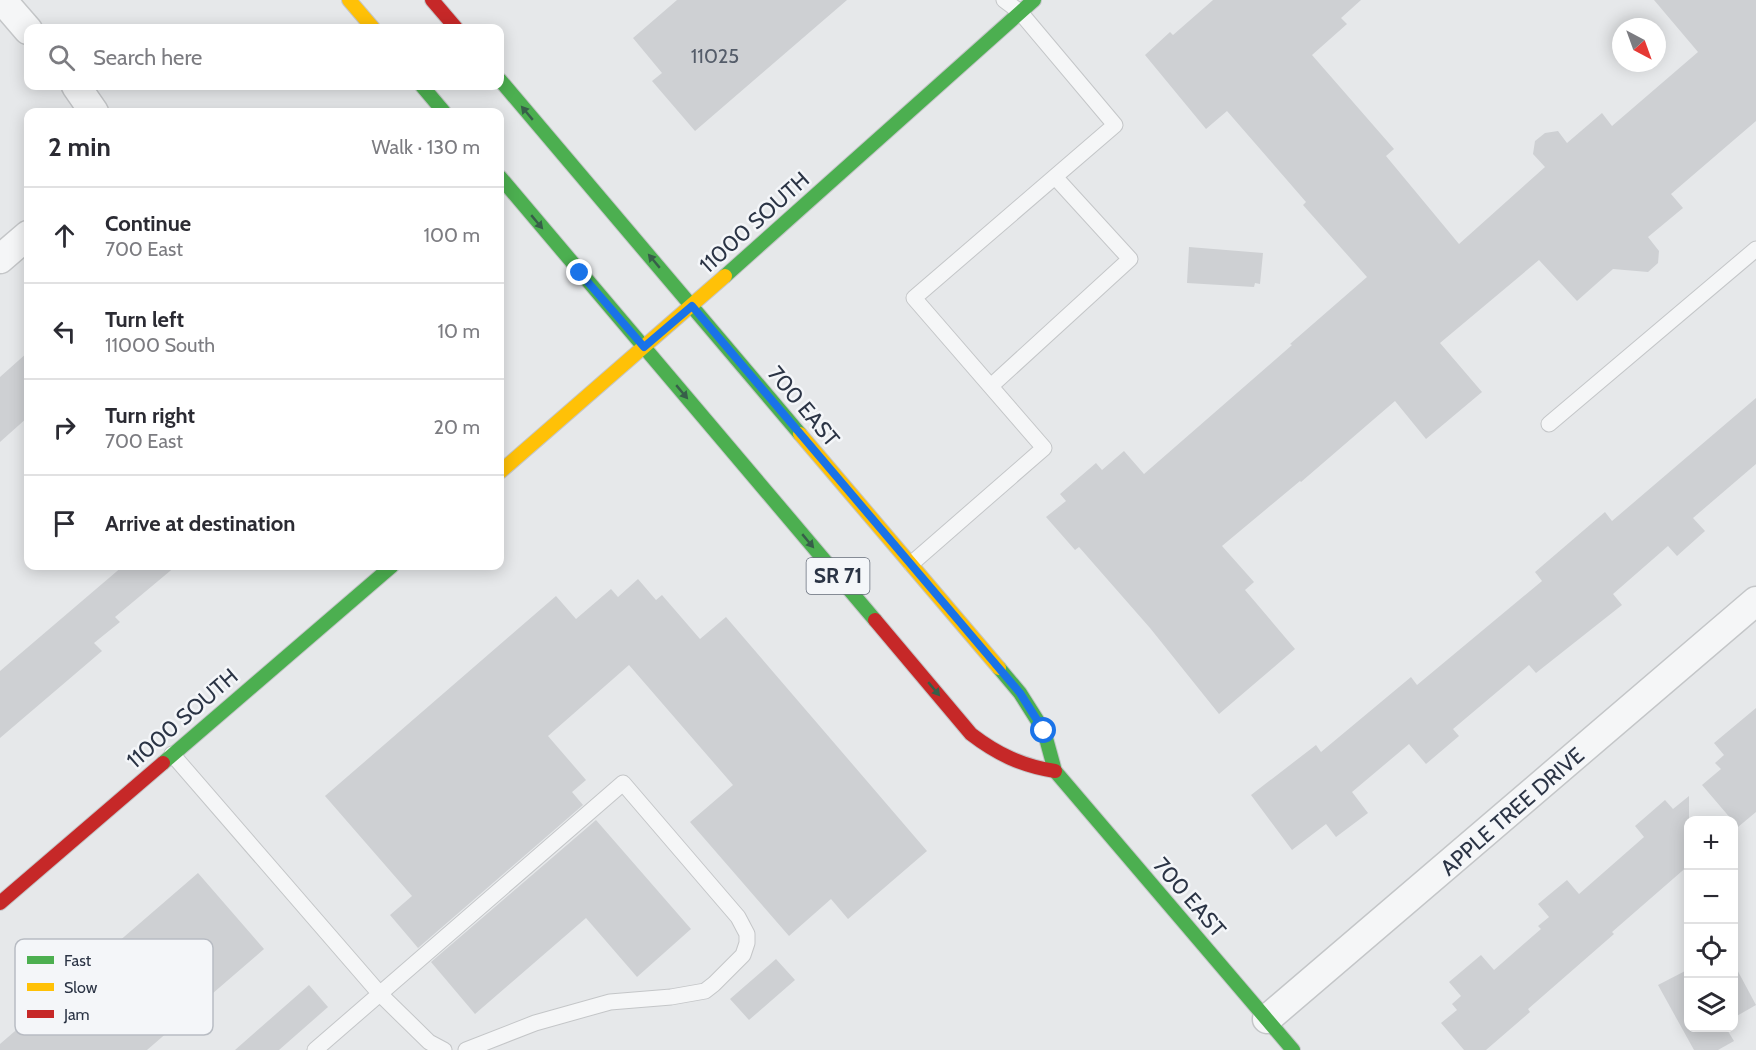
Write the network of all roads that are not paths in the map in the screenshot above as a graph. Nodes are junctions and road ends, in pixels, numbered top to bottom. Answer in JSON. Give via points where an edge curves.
{"nodes":[{"id":1,"x":2,"y":0,"type":"edge"},
{"id":2,"x":349,"y":0,"type":"edge"},
{"id":3,"x":432,"y":0,"type":"edge"},
{"id":4,"x":1004,"y":0,"type":"edge"},
{"id":5,"x":1034,"y":0,"type":"edge"},
{"id":6,"x":1020,"y":12,"type":"junction"},
{"id":7,"x":370,"y":24,"type":"edge"},
{"id":8,"x":453,"y":24,"type":"edge"},
{"id":9,"x":24,"y":25,"type":"edge"},
{"id":10,"x":504,"y":85,"type":"edge"},
{"id":11,"x":79,"y":90,"type":"edge"},
{"id":12,"x":425,"y":90,"type":"edge"},
{"id":13,"x":91,"y":108,"type":"edge"},
{"id":14,"x":441,"y":108,"type":"edge"},
{"id":15,"x":1056,"y":178,"type":"junction"},
{"id":16,"x":504,"y":182,"type":"edge"},
{"id":17,"x":24,"y":239,"type":"edge"},
{"id":18,"x":1756,"y":249,"type":"edge"},
{"id":19,"x":0,"y":260,"type":"edge"},
{"id":20,"x":692,"y":306,"type":"junction"},
{"id":21,"x":644,"y":347,"type":"junction"},
{"id":22,"x":991,"y":386,"type":"junction"},
{"id":23,"x":1549,"y":424,"type":"dead end"},
{"id":24,"x":504,"y":469,"type":"edge"},
{"id":25,"x":911,"y":564,"type":"junction"},
{"id":26,"x":387,"y":570,"type":"edge"},
{"id":27,"x":1756,"y":601,"type":"edge"},
{"id":28,"x":172,"y":754,"type":"junction"},
{"id":29,"x":1055,"y":771,"type":"junction"},
{"id":30,"x":0,"y":903,"type":"edge"},
{"id":31,"x":380,"y":994,"type":"junction"},
{"id":32,"x":1267,"y":1019,"type":"junction"},
{"id":33,"x":315,"y":1050,"type":"edge"},
{"id":34,"x":444,"y":1050,"type":"edge"},
{"id":35,"x":466,"y":1050,"type":"edge"},
{"id":36,"x":1293,"y":1050,"type":"edge"}],
"edges":[{"from":1,"to":9,"type":"street"},
{"from":2,"to":7,"type":"main road"},
{"from":3,"to":8,"type":"main road"},
{"from":4,"to":6,"type":"lane"},
{"from":5,"to":6,"type":"main road","name":"11000 SOUTH"},
{"from":6,"to":15,"type":"lane","via":[[1115,125]]},
{"from":6,"to":20,"type":"main road","name":"11000 SOUTH"},
{"from":20,"to":10,"type":"main road","name":"700 EAST","number":"SR 71","one_way":true},
{"from":11,"to":13,"type":"street"},
{"from":12,"to":14,"type":"main road"},
{"from":15,"to":22,"type":"lane","via":[[1130,259]]},
{"from":15,"to":22,"type":"lane","via":[[914,298]]},
{"from":16,"to":21,"type":"main road","number":"SR 71","one_way":true},
{"from":17,"to":19,"type":"street"},
{"from":18,"to":23,"type":"lane"},
{"from":20,"to":21,"type":"main road","name":"11000 SOUTH"},
{"from":20,"to":25,"type":"main road","name":"700 EAST","number":"SR 71"},
{"from":21,"to":24,"type":"main road","name":"11000 SOUTH"},
{"from":21,"to":29,"type":"main road","number":"SR 71","one_way":true,"via":[[971,734],[1009,760]]},
{"from":22,"to":25,"type":"lane","via":[[1044,448]]},
{"from":25,"to":29,"type":"main road","name":"700 EAST","number":"SR 71","via":[[1033,711],[1044,731]]},
{"from":26,"to":28,"type":"main road","name":"11000 SOUTH"},
{"from":27,"to":32,"type":"street","name":"APPLE TREE DRIVE"},
{"from":28,"to":30,"type":"main road","name":"11000 SOUTH"},
{"from":28,"to":31,"type":"lane"},
{"from":29,"to":32,"type":"main road","name":"700 EAST","number":"SR 71"},
{"from":31,"to":33,"type":"lane"},
{"from":31,"to":34,"type":"lane","via":[[429,1042]]},
{"from":31,"to":35,"type":"lane","via":[[623,783],[738,917],[747,934],[743,955],[705,991],[610,1002],[536,1023]]},
{"from":32,"to":36,"type":"main road","name":"700 EAST","number":"SR 71"}]}
